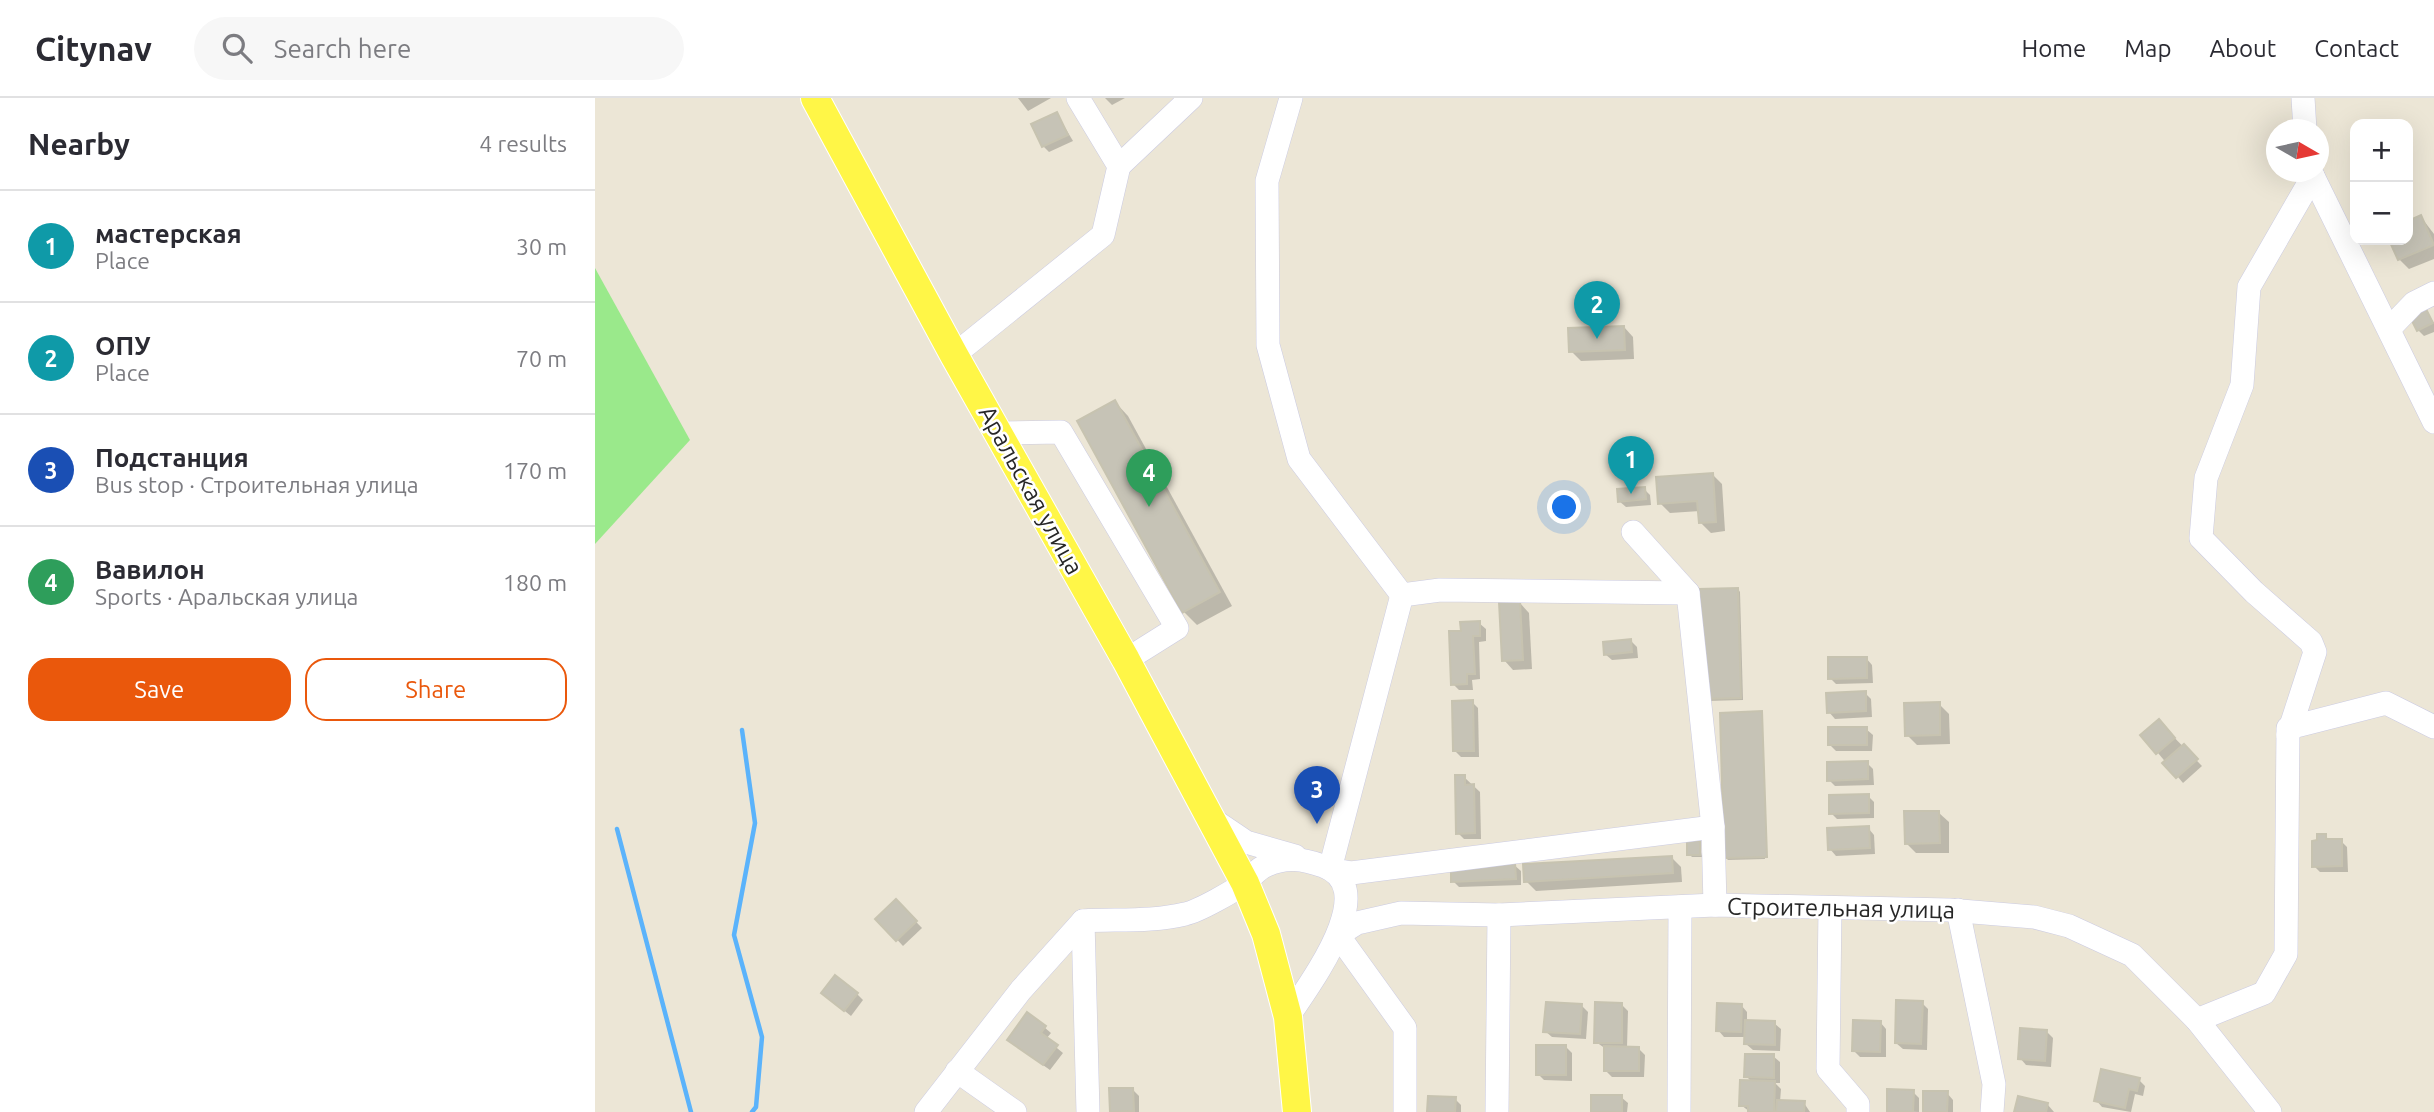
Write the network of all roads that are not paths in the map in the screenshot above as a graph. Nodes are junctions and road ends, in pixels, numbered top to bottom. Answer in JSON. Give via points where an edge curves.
{"nodes":[{"id":1,"x":815,"y":98,"type":"edge"},
{"id":2,"x":1078,"y":98,"type":"edge"},
{"id":3,"x":1191,"y":98,"type":"edge"},
{"id":4,"x":1291,"y":98,"type":"edge"},
{"id":5,"x":2303,"y":98,"type":"edge"},
{"id":6,"x":2304,"y":119,"type":"edge"},
{"id":7,"x":1119,"y":166,"type":"junction"},
{"id":8,"x":2308,"y":182,"type":"edge"},
{"id":9,"x":2316,"y":182,"type":"edge"},
{"id":10,"x":2434,"y":293,"type":"edge"},
{"id":11,"x":2390,"y":328,"type":"junction"},
{"id":12,"x":954,"y":355,"type":"junction"},
{"id":13,"x":2434,"y":422,"type":"edge"},
{"id":14,"x":999,"y":433,"type":"junction"},
{"id":15,"x":1633,"y":532,"type":"dead end"},
{"id":16,"x":1688,"y":593,"type":"junction"},
{"id":17,"x":1402,"y":595,"type":"junction"},
{"id":18,"x":1126,"y":660,"type":"junction"},
{"id":19,"x":2431,"y":722,"type":"edge"},
{"id":20,"x":2289,"y":732,"type":"junction"},
{"id":21,"x":1211,"y":818,"type":"junction"},
{"id":22,"x":1713,"y":827,"type":"junction"},
{"id":23,"x":1301,"y":858,"type":"junction"},
{"id":24,"x":1337,"y":876,"type":"junction"},
{"id":25,"x":1245,"y":883,"type":"junction"},
{"id":26,"x":1715,"y":905,"type":"junction"},
{"id":27,"x":1680,"y":906,"type":"junction"},
{"id":28,"x":1830,"y":908,"type":"junction"},
{"id":29,"x":1958,"y":911,"type":"junction"},
{"id":30,"x":1401,"y":913,"type":"junction"},
{"id":31,"x":1499,"y":915,"type":"junction"},
{"id":32,"x":1083,"y":921,"type":"junction"},
{"id":33,"x":1338,"y":935,"type":"junction"},
{"id":34,"x":1275,"y":970,"type":"junction"},
{"id":35,"x":1316,"y":971,"type":"junction"},
{"id":36,"x":1288,"y":1017,"type":"junction"},
{"id":37,"x":2197,"y":1020,"type":"junction"},
{"id":38,"x":957,"y":1071,"type":"junction"},
{"id":39,"x":2263,"y":1110,"type":"edge"},
{"id":40,"x":926,"y":1112,"type":"edge"},
{"id":41,"x":1015,"y":1112,"type":"edge"},
{"id":42,"x":1088,"y":1112,"type":"edge"},
{"id":43,"x":1297,"y":1112,"type":"edge"},
{"id":44,"x":1405,"y":1112,"type":"edge"},
{"id":45,"x":1497,"y":1112,"type":"edge"},
{"id":46,"x":1679,"y":1112,"type":"edge"},
{"id":47,"x":1858,"y":1112,"type":"edge"},
{"id":48,"x":1992,"y":1112,"type":"edge"}],
"edges":[{"from":1,"to":12,"type":"main road","name":"Аральская улица"},
{"from":2,"to":7,"type":"street"},
{"from":3,"to":7,"type":"street"},
{"from":4,"to":17,"type":"street","via":[[1267,181],[1268,345],[1299,459]]},
{"from":5,"to":6,"type":"street"},
{"from":7,"to":12,"type":"street","via":[[1103,235]]},
{"from":8,"to":20,"type":"street","via":[[2249,287],[2242,385],[2206,478],[2201,538],[2311,642],[2315,652]]},
{"from":9,"to":11,"type":"street"},
{"from":10,"to":11,"type":"street","via":[[2414,303]]},
{"from":11,"to":13,"type":"street"},
{"from":12,"to":14,"type":"main road","name":"Аральская улица"},
{"from":14,"to":18,"type":"main road","name":"Аральская улица"},
{"from":14,"to":18,"type":"street","via":[[1061,432],[1177,628]]},
{"from":15,"to":16,"type":"street"},
{"from":16,"to":17,"type":"street","via":[[1440,590]]},
{"from":16,"to":22,"type":"street"},
{"from":17,"to":24,"type":"street"},
{"from":18,"to":21,"type":"main road","name":"Аральская улица"},
{"from":19,"to":20,"type":"street","via":[[2386,703]]},
{"from":20,"to":37,"type":"street","via":[[2286,954],[2265,993]]},
{"from":21,"to":23,"type":"street","via":[[1246,842]]},
{"from":21,"to":25,"type":"main road","name":"Аральская улица"},
{"from":22,"to":24,"type":"street"},
{"from":22,"to":26,"type":"street"},
{"from":23,"to":24,"type":"street"},
{"from":23,"to":25,"type":"street","via":[[1263,866]]},
{"from":24,"to":30,"type":"street","via":[[1372,906]]},
{"from":24,"to":33,"type":"street","via":[[1347,897]]},
{"from":25,"to":32,"type":"street","via":[[1186,914]]},
{"from":25,"to":34,"type":"main road"},
{"from":26,"to":27,"type":"street","name":"Строительная улица"},
{"from":26,"to":28,"type":"street","name":"Строительная улица"},
{"from":27,"to":31,"type":"street","name":"Строительная улица"},
{"from":27,"to":46,"type":"street"},
{"from":28,"to":29,"type":"street","name":"Строительная улица"},
{"from":28,"to":47,"type":"street","via":[[1828,1069],[1858,1104]]},
{"from":29,"to":37,"type":"street","name":"Строительная улица","via":[[2034,917],[2069,926],[2132,956]]},
{"from":29,"to":48,"type":"street","via":[[1994,1084]]},
{"from":30,"to":31,"type":"street","name":"Строительная улица"},
{"from":30,"to":33,"type":"street","name":"Строительная улица","via":[[1357,923]]},
{"from":31,"to":45,"type":"street"},
{"from":32,"to":38,"type":"street"},
{"from":32,"to":42,"type":"street"},
{"from":33,"to":35,"type":"street"},
{"from":33,"to":44,"type":"street","via":[[1405,1028]]},
{"from":34,"to":35,"type":"street","via":[[1303,977]]},
{"from":34,"to":36,"type":"main road"},
{"from":35,"to":36,"type":"street"},
{"from":36,"to":43,"type":"main road"},
{"from":37,"to":39,"type":"street","name":"Строительная улица"},
{"from":38,"to":40,"type":"street"},
{"from":38,"to":41,"type":"street"}]}
